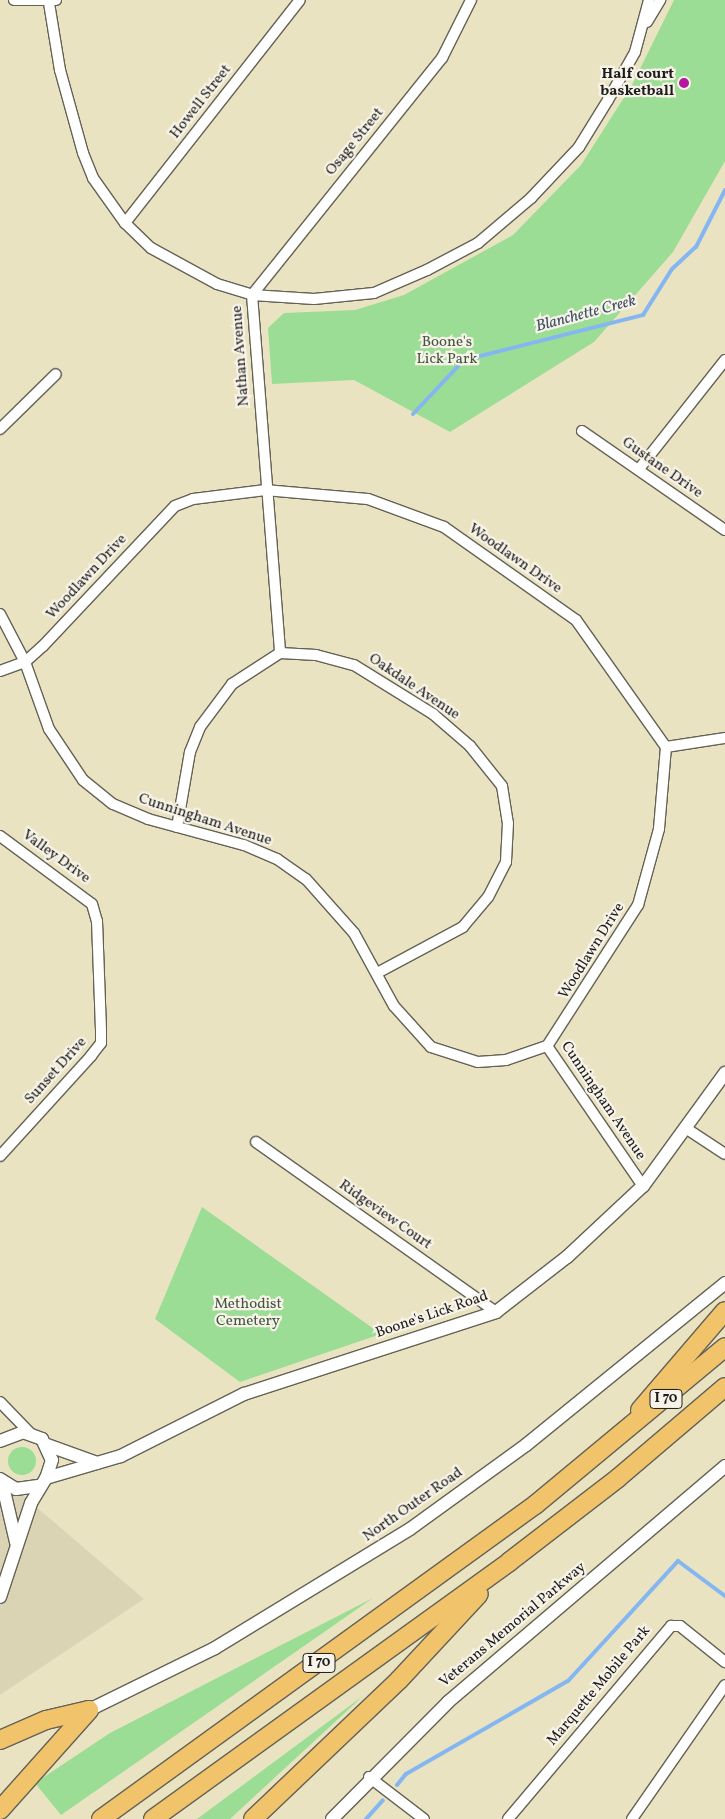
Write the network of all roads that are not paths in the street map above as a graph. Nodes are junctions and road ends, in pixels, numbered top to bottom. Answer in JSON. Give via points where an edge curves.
{"nodes":[{"id":1,"x":14,"y":0,"type":"edge"},
{"id":2,"x":300,"y":0,"type":"edge"},
{"id":3,"x":470,"y":0,"type":"edge"},
{"id":4,"x":648,"y":0,"type":"edge"},
{"id":5,"x":660,"y":0,"type":"edge"},
{"id":6,"x":52,"y":2,"type":"edge"},
{"id":7,"x":641,"y":31,"type":"junction"},
{"id":8,"x":125,"y":223,"type":"junction"},
{"id":9,"x":252,"y":295,"type":"junction"},
{"id":10,"x":725,"y":360,"type":"edge"},
{"id":11,"x":56,"y":374,"type":"dead end"},
{"id":12,"x":0,"y":429,"type":"edge"},
{"id":13,"x":582,"y":432,"type":"dead end"},
{"id":14,"x":639,"y":469,"type":"junction"},
{"id":15,"x":265,"y":490,"type":"junction"},
{"id":16,"x":725,"y":530,"type":"edge"},
{"id":17,"x":0,"y":614,"type":"edge"},
{"id":18,"x":280,"y":653,"type":"junction"},
{"id":19,"x":25,"y":662,"type":"junction"},
{"id":20,"x":0,"y":671,"type":"edge"},
{"id":21,"x":725,"y":738,"type":"edge"},
{"id":22,"x":666,"y":747,"type":"junction"},
{"id":23,"x":177,"y":827,"type":"junction"},
{"id":24,"x":0,"y":836,"type":"edge"},
{"id":25,"x":92,"y":904,"type":"joint"},
{"id":26,"x":379,"y":972,"type":"junction"},
{"id":27,"x":547,"y":1046,"type":"junction"},
{"id":28,"x":725,"y":1072,"type":"edge"},
{"id":29,"x":687,"y":1129,"type":"junction"},
{"id":30,"x":256,"y":1142,"type":"dead end"},
{"id":31,"x":725,"y":1154,"type":"edge"},
{"id":32,"x":0,"y":1156,"type":"edge"},
{"id":33,"x":643,"y":1186,"type":"junction"},
{"id":34,"x":725,"y":1283,"type":"edge"},
{"id":35,"x":725,"y":1311,"type":"edge"},
{"id":36,"x":496,"y":1312,"type":"junction"},
{"id":37,"x":725,"y":1347,"type":"edge"},
{"id":38,"x":725,"y":1387,"type":"edge"},
{"id":39,"x":0,"y":1402,"type":"edge"},
{"id":40,"x":30,"y":1432,"type":"junction"},
{"id":41,"x":0,"y":1438,"type":"edge"},
{"id":42,"x":47,"y":1445,"type":"junction"},
{"id":43,"x":606,"y":1448,"type":"junction"},
{"id":44,"x":97,"y":1463,"type":"junction"},
{"id":45,"x":725,"y":1466,"type":"edge"},
{"id":46,"x":1,"y":1481,"type":"edge"},
{"id":47,"x":42,"y":1482,"type":"junction"},
{"id":48,"x":16,"y":1542,"type":"junction"},
{"id":49,"x":509,"y":1562,"type":"junction"},
{"id":50,"x":0,"y":1597,"type":"edge"},
{"id":51,"x":725,"y":1662,"type":"edge"},
{"id":52,"x":725,"y":1685,"type":"edge"},
{"id":53,"x":89,"y":1710,"type":"junction"},
{"id":54,"x":0,"y":1740,"type":"edge"},
{"id":55,"x":369,"y":1777,"type":"junction"},
{"id":56,"x":0,"y":1810,"type":"edge"},
{"id":57,"x":101,"y":1819,"type":"edge"},
{"id":58,"x":153,"y":1819,"type":"edge"},
{"id":59,"x":253,"y":1819,"type":"edge"},
{"id":60,"x":332,"y":1819,"type":"edge"},
{"id":61,"x":424,"y":1819,"type":"edge"},
{"id":62,"x":508,"y":1819,"type":"edge"},
{"id":63,"x":632,"y":1819,"type":"edge"}],
"edges":[{"from":1,"to":6,"type":"street","name":"Nathan Avenue"},
{"from":2,"to":8,"type":"street","name":"Howell Street"},
{"from":3,"to":9,"type":"street","name":"Osage Street","via":[[442,58]]},
{"from":4,"to":7,"type":"street"},
{"from":5,"to":7,"type":"street"},
{"from":6,"to":8,"type":"street","name":"Nathan Avenue","via":[[83,152],[93,178]]},
{"from":7,"to":9,"type":"street","via":[[635,52],[579,147],[531,198],[478,243],[374,293],[314,299]]},
{"from":8,"to":9,"type":"street","name":"Nathan Avenue","via":[[151,248],[184,268]]},
{"from":9,"to":15,"type":"street","name":"Nathan Avenue"},
{"from":10,"to":14,"type":"street"},
{"from":11,"to":12,"type":"street"},
{"from":13,"to":14,"type":"street","name":"Gustane Drive"},
{"from":14,"to":16,"type":"street","name":"Gustane Drive"},
{"from":15,"to":18,"type":"street","name":"Nathan Avenue"},
{"from":15,"to":19,"type":"street","name":"Woodlawn Drive","via":[[193,499],[175,506]]},
{"from":15,"to":22,"type":"street","name":"Woodlawn Drive","via":[[368,499],[444,527],[576,620]]},
{"from":17,"to":19,"type":"street","name":"Cunningham Avenue"},
{"from":18,"to":23,"type":"street","via":[[232,684],[200,727],[190,752]]},
{"from":18,"to":26,"type":"street","name":"Oakdale Avenue","via":[[354,665],[433,714],[470,746],[502,786],[508,823],[506,862],[488,897],[462,927]]},
{"from":19,"to":20,"type":"street"},
{"from":19,"to":23,"type":"street","name":"Cunningham Avenue","via":[[49,729],[83,780],[113,804]]},
{"from":21,"to":22,"type":"street"},
{"from":22,"to":27,"type":"street","name":"Woodlawn Drive","via":[[658,829],[638,904]]},
{"from":23,"to":26,"type":"street","name":"Cunningham Avenue","via":[[244,845],[277,859],[306,879],[333,905]]},
{"from":24,"to":25,"type":"street","name":"Valley Drive"},
{"from":25,"to":32,"type":"street","name":"Sunset Drive","via":[[98,921],[101,1043]]},
{"from":26,"to":27,"type":"street","name":"Cunningham Avenue","via":[[394,1006],[414,1032],[438,1050],[478,1062],[506,1060]]},
{"from":27,"to":33,"type":"street","name":"Cunningham Avenue"},
{"from":28,"to":29,"type":"street","name":"Boone's Lick Road"},
{"from":29,"to":31,"type":"street"},
{"from":29,"to":33,"type":"street","name":"Boone's Lick Road"},
{"from":30,"to":36,"type":"street","name":"Ridgeview Court"},
{"from":33,"to":36,"type":"street","name":"Boone's Lick Road","via":[[567,1257]]},
{"from":34,"to":53,"type":"street","name":"North Outer Road","via":[[526,1445],[410,1529],[215,1648]]},
{"from":35,"to":43,"type":"highway"},
{"from":36,"to":44,"type":"street","name":"Boone's Lick Road","via":[[244,1394],[121,1456]]},
{"from":37,"to":43,"type":"highway","number":"I 70"},
{"from":38,"to":49,"type":"highway","number":"I 70","via":[[618,1478]]},
{"from":39,"to":40,"type":"street"},
{"from":40,"to":41,"type":"street"},
{"from":40,"to":42,"type":"street"},
{"from":42,"to":44,"type":"street"},
{"from":42,"to":47,"type":"street","via":[[52,1460]]},
{"from":43,"to":57,"type":"highway","number":"I 70","via":[[417,1592]]},
{"from":44,"to":47,"type":"street","name":"Boone's Lick Road"},
{"from":45,"to":55,"type":"street","name":"Veterans Memorial Parkway","via":[[448,1702]]},
{"from":46,"to":47,"type":"street","name":"Boone's Lick Road","via":[[16,1489]]},
{"from":46,"to":48,"type":"street"},
{"from":47,"to":48,"type":"street"},
{"from":48,"to":50,"type":"street"},
{"from":49,"to":58,"type":"highway","number":"I 70"},
{"from":49,"to":59,"type":"highway","via":[[399,1680]]},
{"from":51,"to":62,"type":"street","name":"Marquette Mobile Park","via":[[680,1626],[671,1626]]},
{"from":52,"to":63,"type":"street"},
{"from":53,"to":54,"type":"highway","via":[[46,1720]]},
{"from":53,"to":56,"type":"highway"},
{"from":55,"to":60,"type":"street","name":"Veterans Memorial Parkway"},
{"from":55,"to":61,"type":"street"}]}
